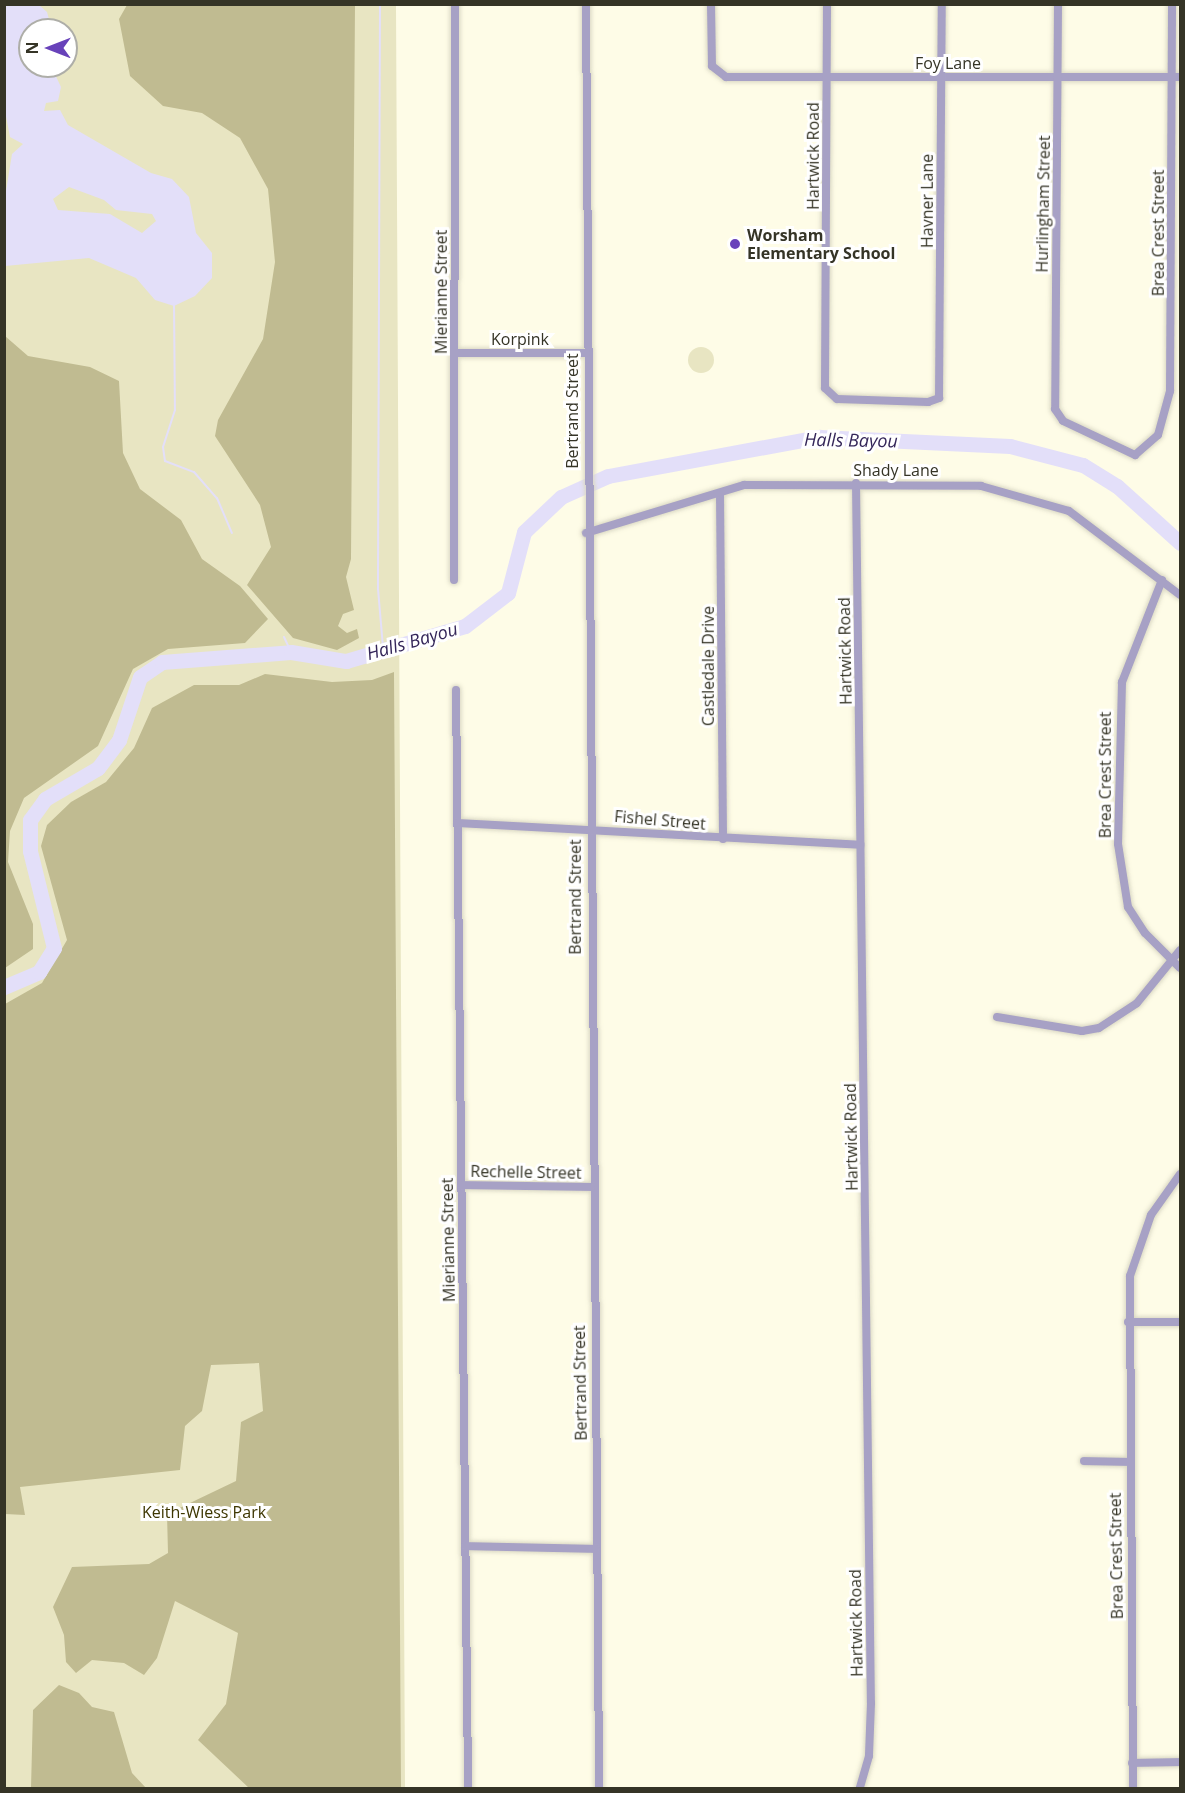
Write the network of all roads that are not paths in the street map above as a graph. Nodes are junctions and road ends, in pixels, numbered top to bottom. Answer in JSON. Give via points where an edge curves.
{"nodes":[{"id":1,"x":455,"y":4,"type":"edge"},
{"id":2,"x":586,"y":4,"type":"edge"},
{"id":3,"x":711,"y":4,"type":"edge"},
{"id":4,"x":827,"y":4,"type":"edge"},
{"id":5,"x":942,"y":4,"type":"edge"},
{"id":6,"x":1058,"y":4,"type":"edge"},
{"id":7,"x":1172,"y":4,"type":"edge"},
{"id":8,"x":827,"y":77,"type":"junction"},
{"id":9,"x":942,"y":77,"type":"junction"},
{"id":10,"x":1058,"y":77,"type":"junction"},
{"id":11,"x":1176,"y":77,"type":"edge"},
{"id":12,"x":455,"y":353,"type":"junction"},
{"id":13,"x":586,"y":353,"type":"junction"},
{"id":14,"x":939,"y":398,"type":"joint"},
{"id":15,"x":1054,"y":404,"type":"joint"},
{"id":16,"x":856,"y":483,"type":"junction"},
{"id":17,"x":720,"y":493,"type":"junction"},
{"id":18,"x":586,"y":533,"type":"junction"},
{"id":19,"x":454,"y":580,"type":"dead end"},
{"id":20,"x":1162,"y":580,"type":"junction"},
{"id":21,"x":1180,"y":595,"type":"edge"},
{"id":22,"x":456,"y":690,"type":"dead end"},
{"id":23,"x":457,"y":823,"type":"junction"},
{"id":24,"x":588,"y":828,"type":"junction"},
{"id":25,"x":723,"y":839,"type":"junction"},
{"id":26,"x":861,"y":845,"type":"junction"},
{"id":27,"x":1180,"y":950,"type":"edge"},
{"id":28,"x":1172,"y":961,"type":"junction"},
{"id":29,"x":1180,"y":968,"type":"edge"},
{"id":30,"x":997,"y":1017,"type":"dead end"},
{"id":31,"x":1180,"y":1174,"type":"edge"},
{"id":32,"x":461,"y":1185,"type":"junction"},
{"id":33,"x":591,"y":1187,"type":"junction"},
{"id":34,"x":1128,"y":1322,"type":"junction"},
{"id":35,"x":1180,"y":1322,"type":"edge"},
{"id":36,"x":1084,"y":1461,"type":"dead end"},
{"id":37,"x":1129,"y":1462,"type":"junction"},
{"id":38,"x":465,"y":1546,"type":"junction"},
{"id":39,"x":596,"y":1549,"type":"junction"},
{"id":40,"x":1180,"y":1762,"type":"edge"},
{"id":41,"x":1132,"y":1763,"type":"junction"},
{"id":42,"x":468,"y":1788,"type":"edge"},
{"id":43,"x":599,"y":1788,"type":"edge"},
{"id":44,"x":860,"y":1788,"type":"edge"},
{"id":45,"x":1132,"y":1788,"type":"edge"}],
"edges":[{"from":1,"to":12,"type":"street","name":"Mierianne Street"},
{"from":2,"to":13,"type":"street","name":"Bertrand Street"},
{"from":3,"to":8,"type":"street","name":"Foy Lane","via":[[711,61],[717,74]]},
{"from":4,"to":8,"type":"street","name":"Hartwick Road"},
{"from":5,"to":9,"type":"street","name":"Havner Lane"},
{"from":6,"to":10,"type":"street","name":"Hurlingham Street"},
{"from":7,"to":11,"type":"street","name":"Brea Crest Street"},
{"from":8,"to":9,"type":"street","name":"Foy Lane"},
{"from":8,"to":14,"type":"street","name":"Hartwick Road","via":[[825,380],[829,395],[837,399]]},
{"from":9,"to":10,"type":"street","name":"Foy Lane"},
{"from":9,"to":14,"type":"street","name":"Havner Lane"},
{"from":10,"to":11,"type":"street","name":"Foy Lane"},
{"from":10,"to":15,"type":"street","name":"Hurlingham Street"},
{"from":11,"to":15,"type":"street","name":"Brea Crest Street","via":[[1170,391],[1158,435],[1142,454],[1122,452],[1063,421]]},
{"from":12,"to":13,"type":"street","name":"Korpink"},
{"from":12,"to":19,"type":"street","name":"Mierianne Street"},
{"from":13,"to":18,"type":"street","name":"Bertrand Street"},
{"from":16,"to":17,"type":"street","name":"Shady Lane","via":[[763,483]]},
{"from":16,"to":20,"type":"street","name":"Shady Lane","via":[[981,486],[1041,499],[1094,527]]},
{"from":16,"to":26,"type":"street","name":"Hartwick Road"},
{"from":17,"to":18,"type":"street","name":"Shady Lane"},
{"from":17,"to":25,"type":"street","name":"Castledale Drive"},
{"from":18,"to":24,"type":"street","name":"Bertrand Street"},
{"from":20,"to":21,"type":"street","name":"Shady Lane"},
{"from":20,"to":28,"type":"street","name":"Brea Crest Street","via":[[1135,642],[1120,694],[1118,844],[1128,907]]},
{"from":22,"to":23,"type":"street","name":"Mierianne Street"},
{"from":23,"to":24,"type":"street","name":"Fishel Street"},
{"from":23,"to":32,"type":"street","name":"Mierianne Street"},
{"from":24,"to":25,"type":"street","name":"Fishel Street"},
{"from":24,"to":33,"type":"street","name":"Bertrand Street"},
{"from":25,"to":26,"type":"street","name":"Fishel Street"},
{"from":26,"to":44,"type":"street","name":"Hartwick Road","via":[[871,1702],[869,1756]]},
{"from":27,"to":28,"type":"street"},
{"from":28,"to":29,"type":"street","name":"Brea Crest Street"},
{"from":28,"to":30,"type":"street","via":[[1129,1010],[1099,1028],[1082,1031]]},
{"from":31,"to":34,"type":"street","name":"Brea Crest Street","via":[[1141,1236],[1130,1276]]},
{"from":32,"to":33,"type":"street","name":"Rechelle Street"},
{"from":32,"to":38,"type":"street","name":"Mierianne Street"},
{"from":33,"to":39,"type":"street","name":"Bertrand Street"},
{"from":34,"to":35,"type":"street"},
{"from":34,"to":37,"type":"street","name":"Brea Crest Street"},
{"from":36,"to":37,"type":"street"},
{"from":37,"to":41,"type":"street","name":"Brea Crest Street"},
{"from":38,"to":39,"type":"street"},
{"from":38,"to":42,"type":"street","name":"Mierianne Street"},
{"from":39,"to":43,"type":"street","name":"Bertrand Street"},
{"from":40,"to":41,"type":"street"},
{"from":41,"to":45,"type":"street","name":"Brea Crest Street"}]}
